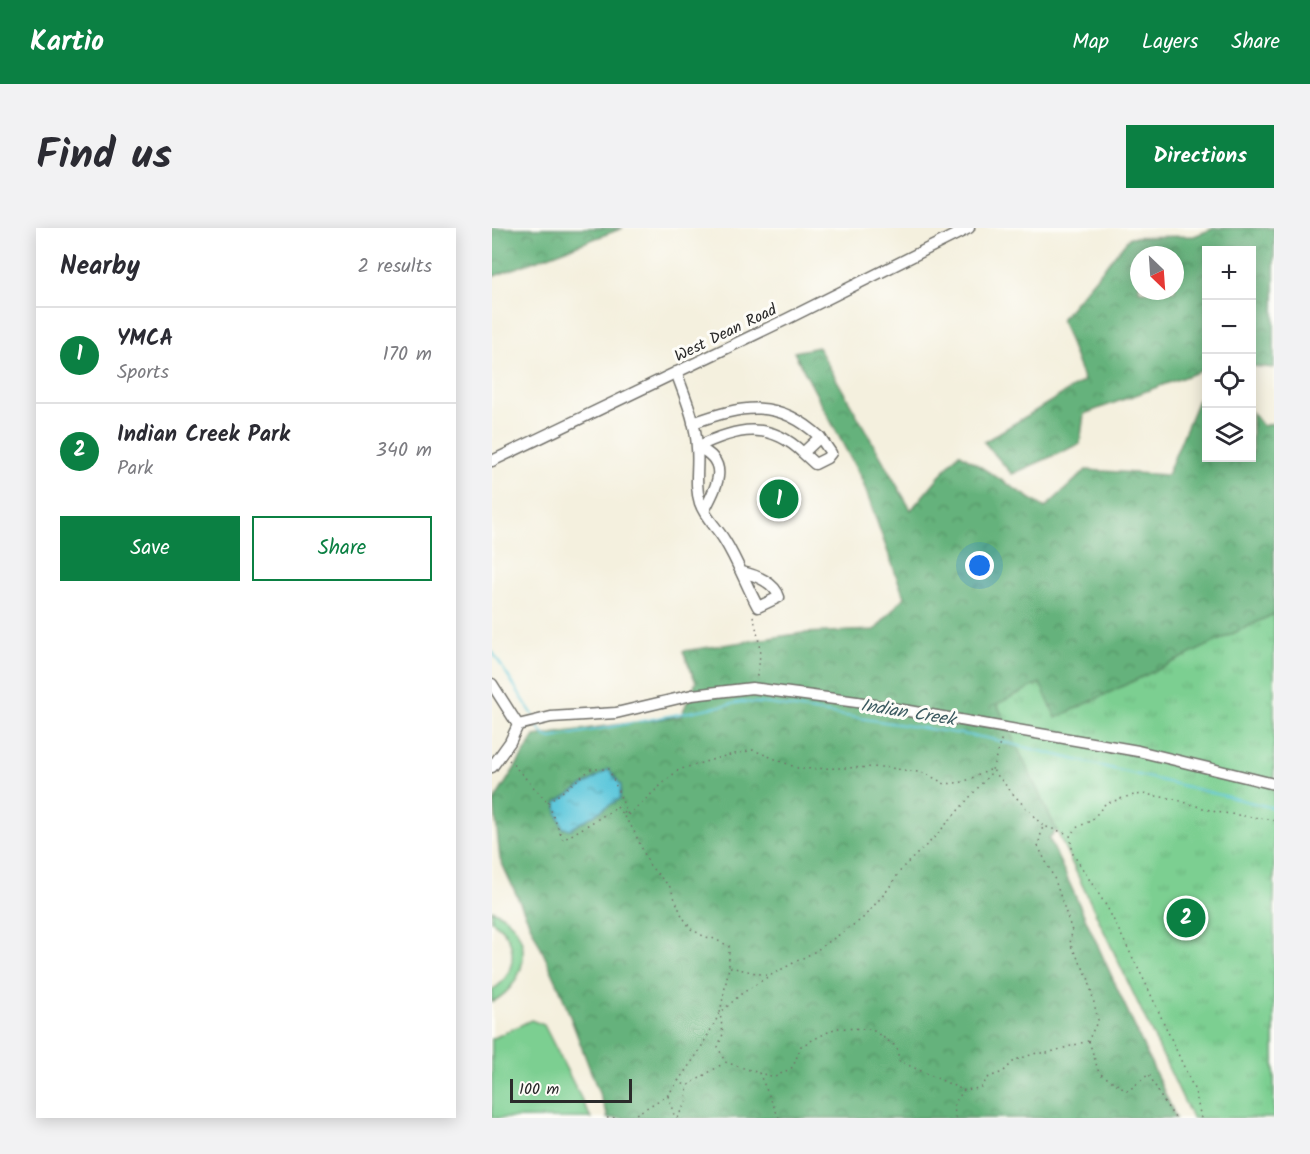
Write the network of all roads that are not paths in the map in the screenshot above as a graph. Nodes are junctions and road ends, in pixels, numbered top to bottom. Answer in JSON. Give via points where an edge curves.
{"nodes":[{"id":1,"x":969,"y":228,"type":"edge"},
{"id":2,"x":676,"y":372,"type":"junction"},
{"id":3,"x":693,"y":423,"type":"junction"},
{"id":4,"x":820,"y":437,"type":"junction"},
{"id":5,"x":697,"y":447,"type":"junction"},
{"id":6,"x":803,"y":453,"type":"junction"},
{"id":7,"x":492,"y":461,"type":"edge"},
{"id":8,"x":704,"y":511,"type":"junction"},
{"id":9,"x":742,"y":572,"type":"junction"},
{"id":10,"x":492,"y":685,"type":"edge"},
{"id":11,"x":518,"y":726,"type":"junction"},
{"id":12,"x":492,"y":767,"type":"edge"},
{"id":13,"x":1274,"y":784,"type":"edge"}],
"edges":[{"from":1,"to":2,"type":"street","name":"West Dean Road"},
{"from":2,"to":3,"type":"street"},
{"from":2,"to":7,"type":"street","name":"West Dean Road"},
{"from":3,"to":4,"type":"street","via":[[727,410],[769,409],[797,420]]},
{"from":3,"to":5,"type":"street"},
{"from":4,"to":6,"type":"street"},
{"from":4,"to":6,"type":"street","via":[[831,453],[826,458],[815,464]]},
{"from":5,"to":6,"type":"street","via":[[730,432],[756,430],[782,437]]},
{"from":5,"to":8,"type":"street","via":[[697,492]]},
{"from":5,"to":8,"type":"street","via":[[708,452],[719,471]]},
{"from":8,"to":9,"type":"street"},
{"from":9,"to":9,"type":"street","via":[[758,607],[779,597],[773,586]]},
{"from":10,"to":11,"type":"street"},
{"from":11,"to":12,"type":"street"},
{"from":11,"to":13,"type":"street","via":[[551,717],[616,713],[692,695],[752,688],[1138,751]]}]}
